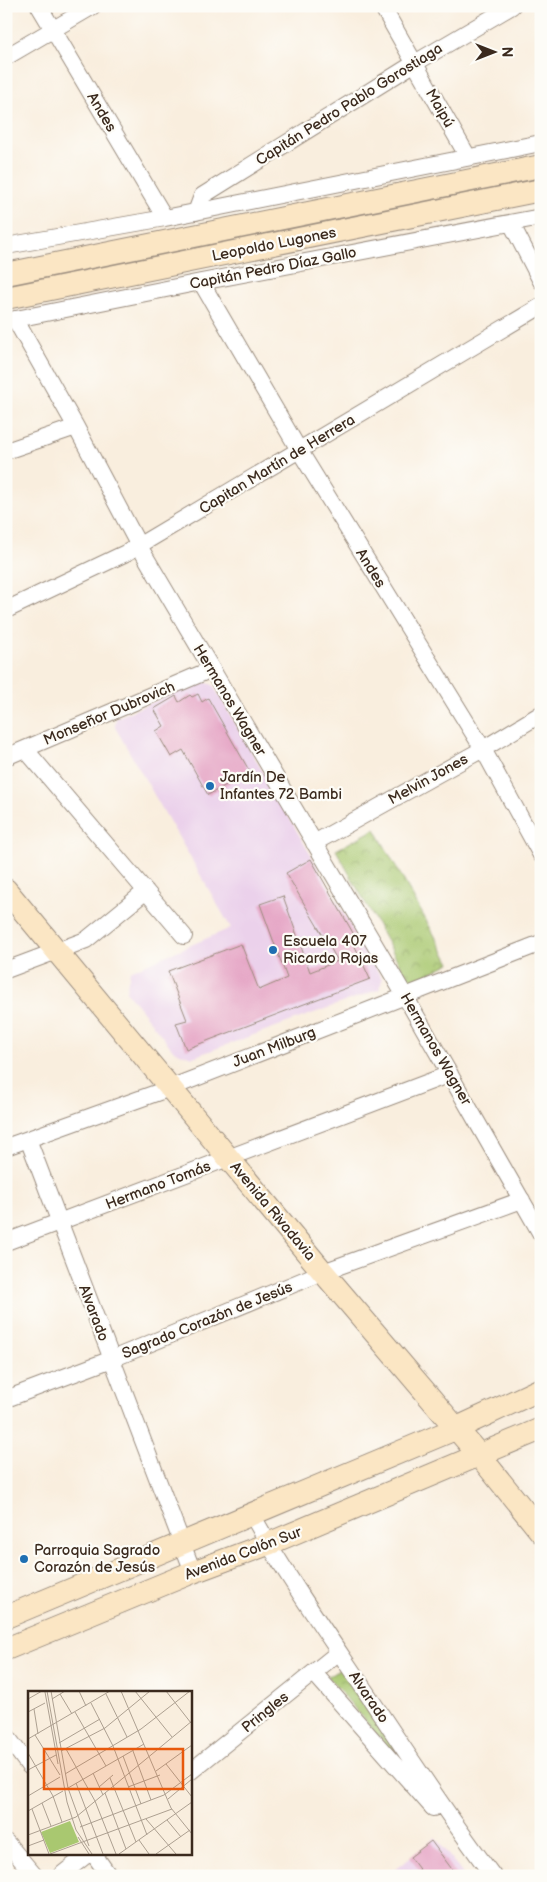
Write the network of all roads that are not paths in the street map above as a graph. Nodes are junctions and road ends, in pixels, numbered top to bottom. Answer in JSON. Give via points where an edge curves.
{"nodes":[{"id":1,"x":38,"y":6,"type":"edge"},
{"id":2,"x":94,"y":6,"type":"edge"},
{"id":3,"x":382,"y":6,"type":"edge"},
{"id":4,"x":512,"y":6,"type":"edge"},
{"id":5,"x":52,"y":30,"type":"junction"},
{"id":6,"x":6,"y":57,"type":"edge"},
{"id":7,"x":414,"y":63,"type":"junction"},
{"id":8,"x":541,"y":143,"type":"edge"},
{"id":9,"x":468,"y":157,"type":"junction"},
{"id":10,"x":541,"y":166,"type":"edge"},
{"id":11,"x":541,"y":190,"type":"edge"},
{"id":12,"x":196,"y":212,"type":"junction"},
{"id":13,"x":541,"y":217,"type":"edge"},
{"id":14,"x":165,"y":218,"type":"junction"},
{"id":15,"x":511,"y":223,"type":"junction"},
{"id":16,"x":6,"y":246,"type":"edge"},
{"id":17,"x":6,"y":274,"type":"edge"},
{"id":18,"x":541,"y":281,"type":"edge"},
{"id":19,"x":201,"y":282,"type":"junction"},
{"id":20,"x":6,"y":298,"type":"edge"},
{"id":21,"x":541,"y":306,"type":"edge"},
{"id":22,"x":10,"y":320,"type":"edge"},
{"id":23,"x":76,"y":427,"type":"junction"},
{"id":24,"x":299,"y":450,"type":"junction"},
{"id":25,"x":6,"y":451,"type":"edge"},
{"id":26,"x":139,"y":546,"type":"junction"},
{"id":27,"x":6,"y":610,"type":"edge"},
{"id":28,"x":212,"y":669,"type":"junction"},
{"id":29,"x":541,"y":714,"type":"edge"},
{"id":30,"x":25,"y":749,"type":"junction"},
{"id":31,"x":483,"y":749,"type":"junction"},
{"id":32,"x":6,"y":757,"type":"edge"},
{"id":33,"x":314,"y":843,"type":"junction"},
{"id":34,"x":541,"y":854,"type":"edge"},
{"id":35,"x":6,"y":890,"type":"edge"},
{"id":36,"x":146,"y":891,"type":"junction"},
{"id":37,"x":184,"y":936,"type":"dead end"},
{"id":38,"x":541,"y":943,"type":"edge"},
{"id":39,"x":56,"y":950,"type":"junction"},
{"id":40,"x":6,"y":970,"type":"edge"},
{"id":41,"x":405,"y":996,"type":"junction"},
{"id":42,"x":450,"y":1074,"type":"junction"},
{"id":43,"x":170,"y":1088,"type":"junction"},
{"id":44,"x":28,"y":1139,"type":"junction"},
{"id":45,"x":6,"y":1147,"type":"edge"},
{"id":46,"x":229,"y":1158,"type":"junction"},
{"id":47,"x":522,"y":1200,"type":"junction"},
{"id":48,"x":59,"y":1222,"type":"junction"},
{"id":49,"x":541,"y":1234,"type":"edge"},
{"id":50,"x":6,"y":1242,"type":"edge"},
{"id":51,"x":323,"y":1272,"type":"junction"},
{"id":52,"x":112,"y":1359,"type":"junction"},
{"id":53,"x":541,"y":1389,"type":"edge"},
{"id":54,"x":6,"y":1399,"type":"edge"},
{"id":55,"x":455,"y":1429,"type":"junction"},
{"id":56,"x":541,"y":1429,"type":"edge"},
{"id":57,"x":479,"y":1455,"type":"junction"},
{"id":58,"x":251,"y":1514,"type":"junction"},
{"id":59,"x":541,"y":1532,"type":"edge"},
{"id":60,"x":181,"y":1542,"type":"junction"},
{"id":61,"x":268,"y":1544,"type":"junction"},
{"id":62,"x":193,"y":1572,"type":"junction"},
{"id":63,"x":6,"y":1617,"type":"edge"},
{"id":64,"x":6,"y":1649,"type":"edge"},
{"id":65,"x":339,"y":1652,"type":"junction"},
{"id":66,"x":314,"y":1673,"type":"junction"},
{"id":67,"x":6,"y":1735,"type":"edge"},
{"id":68,"x":28,"y":1765,"type":"edge"},
{"id":69,"x":191,"y":1771,"type":"edge"},
{"id":70,"x":460,"y":1832,"type":"junction"},
{"id":71,"x":6,"y":1842,"type":"edge"},
{"id":72,"x":88,"y":1854,"type":"edge"},
{"id":73,"x":94,"y":1854,"type":"edge"},
{"id":74,"x":35,"y":1876,"type":"edge"},
{"id":75,"x":60,"y":1876,"type":"edge"},
{"id":76,"x":109,"y":1876,"type":"edge"},
{"id":77,"x":493,"y":1876,"type":"edge"}],
"edges":[{"from":1,"to":5,"type":"street","name":"Andes"},
{"from":2,"to":5,"type":"street"},
{"from":3,"to":7,"type":"street","name":"Maipú"},
{"from":4,"to":7,"type":"street","name":"Capitán Pedro Pablo Gorostiaga"},
{"from":5,"to":6,"type":"street"},
{"from":5,"to":14,"type":"street","name":"Andes"},
{"from":7,"to":9,"type":"street","name":"Maipú"},
{"from":7,"to":12,"type":"street","name":"Capitán Pedro Pablo Gorostiaga","via":[[202,196]]},
{"from":8,"to":9,"type":"street"},
{"from":9,"to":12,"type":"street"},
{"from":10,"to":17,"type":"main road","name":"Leopoldo Lugones"},
{"from":11,"to":20,"type":"main road","name":"Leopoldo Lugones"},
{"from":12,"to":14,"type":"street"},
{"from":13,"to":15,"type":"street","name":"Capitán Pedro Díaz Gallo"},
{"from":14,"to":16,"type":"street"},
{"from":15,"to":18,"type":"street"},
{"from":15,"to":19,"type":"street","name":"Capitán Pedro Díaz Gallo"},
{"from":19,"to":22,"type":"street","name":"Capitán Pedro Díaz Gallo"},
{"from":19,"to":24,"type":"street","name":"Andes"},
{"from":21,"to":24,"type":"street","name":"Capitan Martín de Herrera"},
{"from":22,"to":23,"type":"street","name":"Hermanos Wagner"},
{"from":23,"to":25,"type":"street"},
{"from":23,"to":26,"type":"street","name":"Hermanos Wagner"},
{"from":24,"to":26,"type":"street","name":"Capitan Martín de Herrera"},
{"from":24,"to":31,"type":"street","name":"Andes"},
{"from":26,"to":27,"type":"street","name":"Capitan Martín de Herrera"},
{"from":26,"to":28,"type":"street","name":"Hermanos Wagner"},
{"from":28,"to":30,"type":"street","name":"Monseñor Dubrovich"},
{"from":28,"to":33,"type":"street","name":"Hermanos Wagner"},
{"from":29,"to":31,"type":"street","name":"Melvin Jones"},
{"from":30,"to":32,"type":"street","name":"Monseñor Dubrovich"},
{"from":30,"to":36,"type":"street"},
{"from":31,"to":33,"type":"street","name":"Melvin Jones"},
{"from":31,"to":34,"type":"street","name":"Andes"},
{"from":33,"to":41,"type":"street","name":"Hermanos Wagner"},
{"from":35,"to":39,"type":"main road","name":"Avenida Rivadavia"},
{"from":36,"to":37,"type":"street"},
{"from":36,"to":39,"type":"street","via":[[86,940]]},
{"from":38,"to":41,"type":"street","name":"Juan Milburg"},
{"from":39,"to":40,"type":"street"},
{"from":39,"to":43,"type":"main road","name":"Avenida Rivadavia"},
{"from":41,"to":42,"type":"street","name":"Hermanos Wagner"},
{"from":41,"to":43,"type":"street","name":"Juan Milburg"},
{"from":42,"to":46,"type":"street","name":"Hermano Tomás"},
{"from":42,"to":47,"type":"street","name":"Hermanos Wagner"},
{"from":43,"to":44,"type":"street","name":"Juan Milburg"},
{"from":43,"to":46,"type":"main road","name":"Avenida Rivadavia"},
{"from":44,"to":45,"type":"street","name":"Juan Milburg"},
{"from":44,"to":48,"type":"street","name":"Alvarado"},
{"from":46,"to":48,"type":"street","name":"Hermano Tomás"},
{"from":46,"to":51,"type":"main road","name":"Avenida Rivadavia"},
{"from":47,"to":49,"type":"street","name":"Hermanos Wagner"},
{"from":47,"to":51,"type":"street","name":"Sagrado Corazón de Jesús"},
{"from":48,"to":50,"type":"street","name":"Hermano Tomás"},
{"from":48,"to":52,"type":"street","name":"Alvarado"},
{"from":51,"to":52,"type":"street","name":"Sagrado Corazón de Jesús"},
{"from":51,"to":55,"type":"main road","name":"Avenida Rivadavia"},
{"from":52,"to":54,"type":"street","name":"Sagrado Corazón de Jesús"},
{"from":52,"to":60,"type":"street","name":"Alvarado"},
{"from":53,"to":55,"type":"main road"},
{"from":55,"to":57,"type":"main road","name":"Avenida Rivadavia"},
{"from":55,"to":58,"type":"main road"},
{"from":56,"to":57,"type":"main road","name":"Avenida Colón Sur"},
{"from":57,"to":59,"type":"main road","name":"Avenida Rivadavia"},
{"from":57,"to":61,"type":"main road","name":"Avenida Colón Sur"},
{"from":58,"to":60,"type":"main road"},
{"from":58,"to":61,"type":"street","name":"Alvarado"},
{"from":60,"to":62,"type":"street","name":"Alvarado"},
{"from":60,"to":63,"type":"main road"},
{"from":61,"to":62,"type":"main road","name":"Avenida Colón Sur"},
{"from":61,"to":65,"type":"street","name":"Alvarado"},
{"from":62,"to":64,"type":"main road","name":"Avenida Colón Sur"},
{"from":65,"to":66,"type":"street","name":"Pringles"},
{"from":65,"to":70,"type":"street","name":"Alvarado"},
{"from":66,"to":69,"type":"street","name":"Pringles"},
{"from":66,"to":70,"type":"street","via":[[443,1819]]},
{"from":67,"to":68,"type":"street"},
{"from":70,"to":77,"type":"street","name":"Alvarado"},
{"from":71,"to":74,"type":"street"},
{"from":72,"to":75,"type":"street"},
{"from":73,"to":76,"type":"street"}]}
